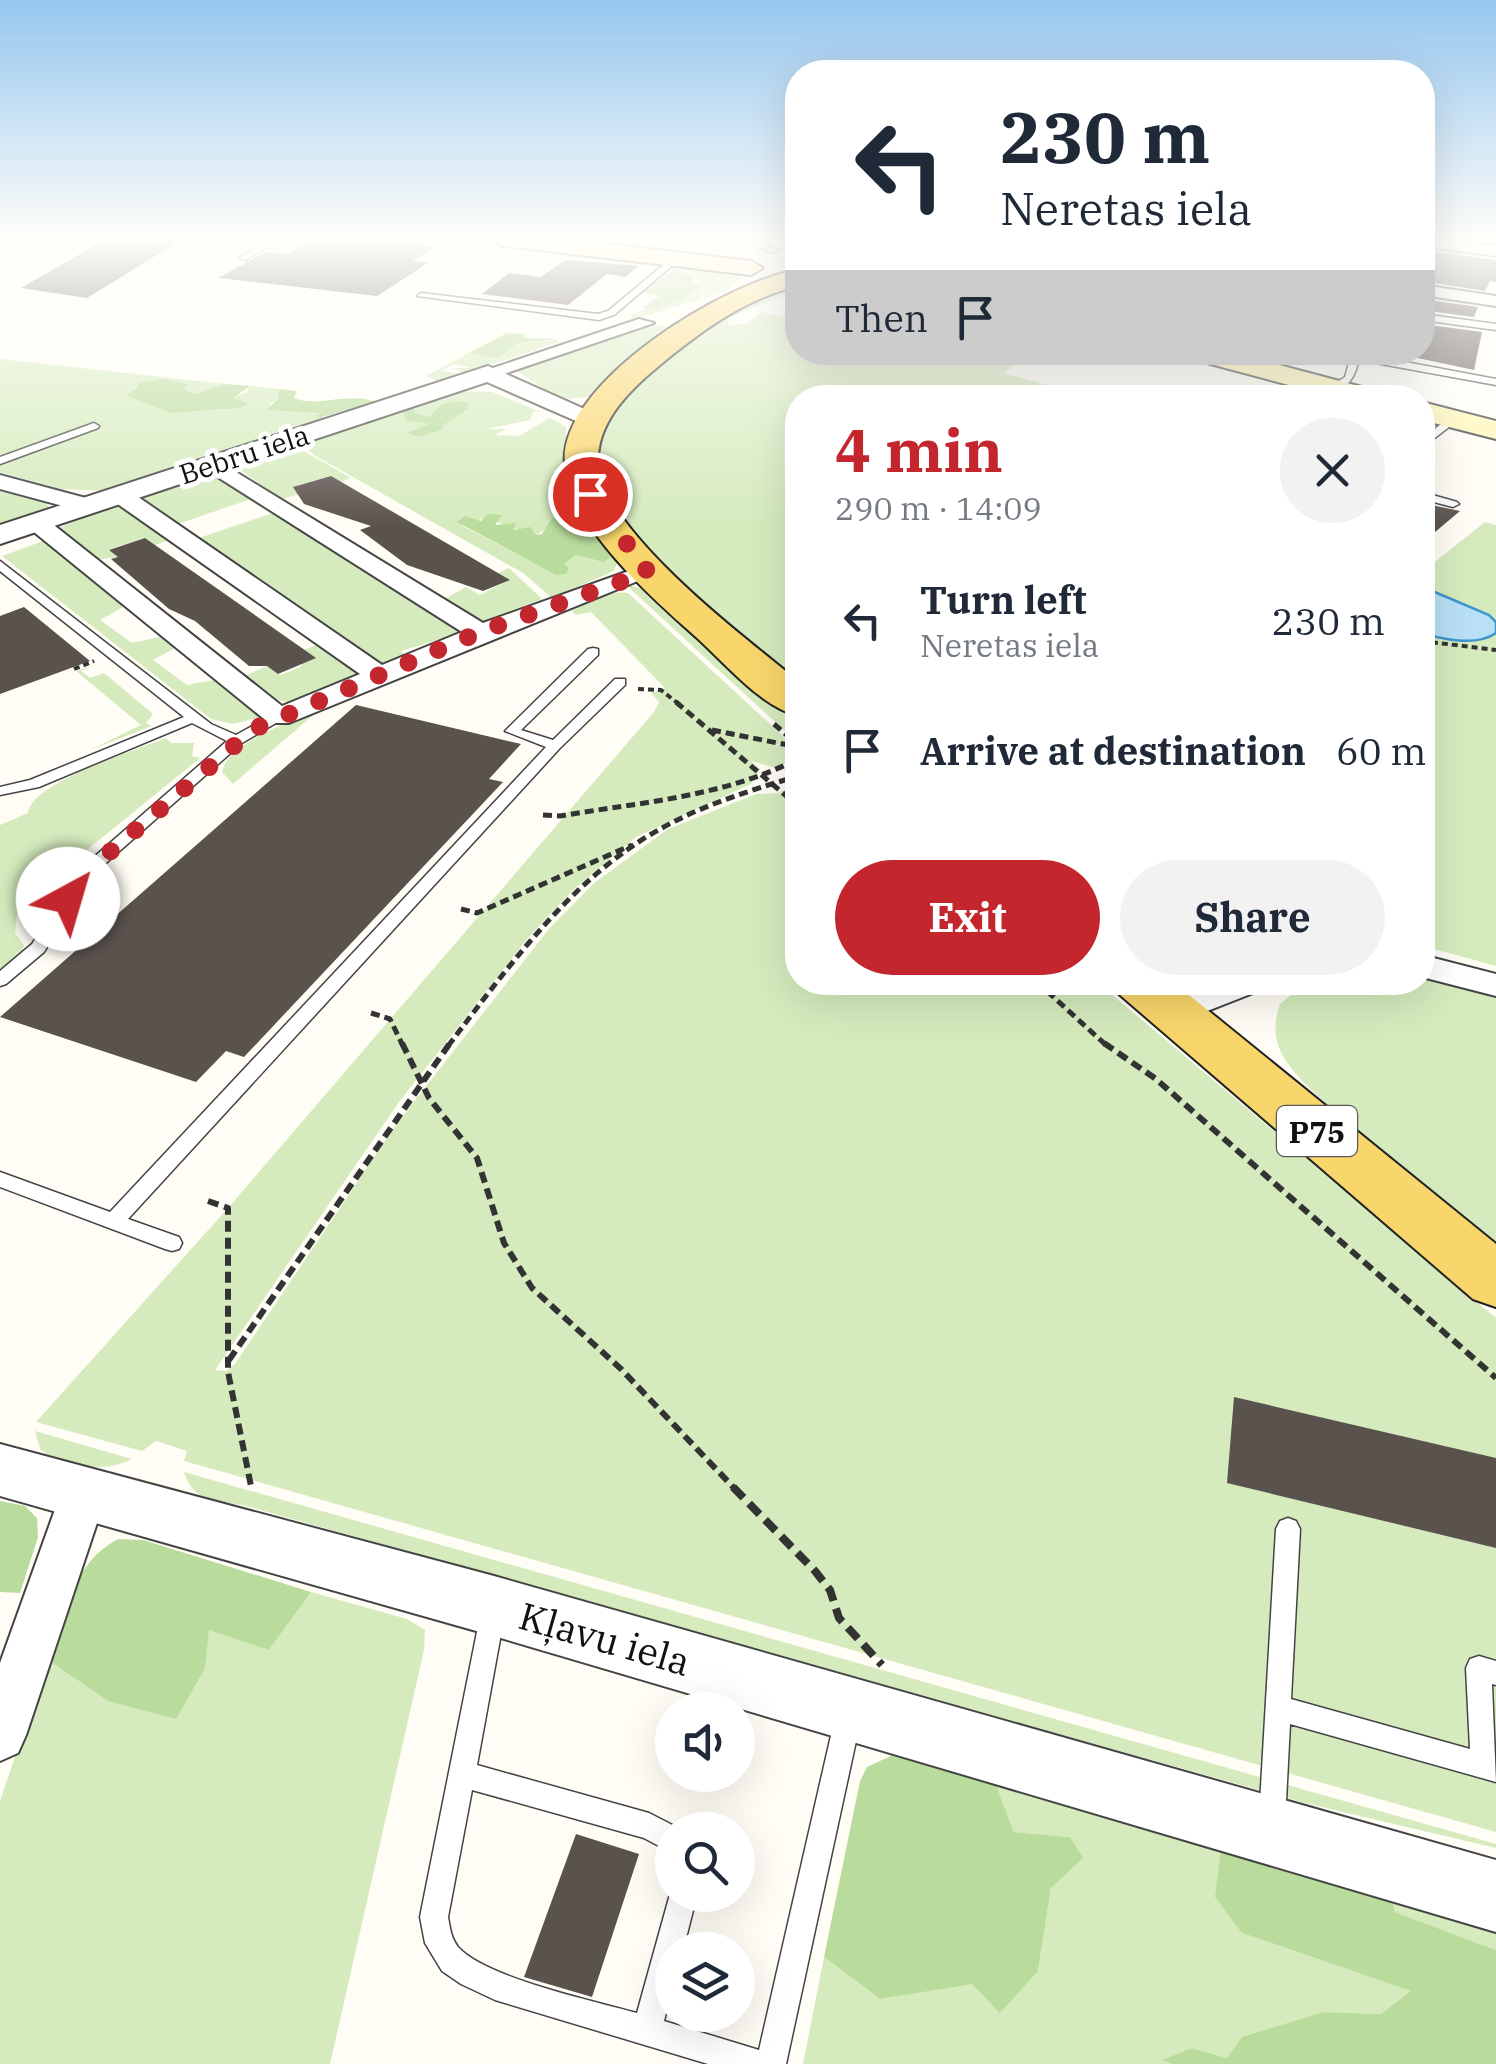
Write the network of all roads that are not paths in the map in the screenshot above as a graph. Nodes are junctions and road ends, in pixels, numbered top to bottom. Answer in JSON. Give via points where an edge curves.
{"nodes":[{"id":1,"x":607,"y":335,"type":"edge"},
{"id":2,"x":686,"y":335,"type":"edge"},
{"id":3,"x":1246,"y":365,"type":"edge"},
{"id":4,"x":1354,"y":365,"type":"edge"},
{"id":5,"x":1408,"y":365,"type":"edge"},
{"id":6,"x":488,"y":374,"type":"junction"},
{"id":7,"x":1496,"y":382,"type":"edge"},
{"id":8,"x":1323,"y":385,"type":"edge"},
{"id":9,"x":1339,"y":385,"type":"edge"},
{"id":10,"x":1435,"y":414,"type":"edge"},
{"id":11,"x":594,"y":419,"type":"junction"},
{"id":12,"x":1454,"y":419,"type":"junction"},
{"id":13,"x":94,"y":426,"type":"dead end"},
{"id":14,"x":1496,"y":430,"type":"edge"},
{"id":15,"x":1435,"y":434,"type":"edge"},
{"id":16,"x":0,"y":461,"type":"edge"},
{"id":17,"x":213,"y":464,"type":"junction"},
{"id":18,"x":0,"y":482,"type":"edge"},
{"id":19,"x":120,"y":496,"type":"junction"},
{"id":20,"x":1435,"y":499,"type":"edge"},
{"id":21,"x":1453,"y":504,"type":"dead end"},
{"id":22,"x":89,"y":506,"type":"junction"},
{"id":23,"x":37,"y":523,"type":"junction"},
{"id":24,"x":0,"y":535,"type":"edge"},
{"id":25,"x":0,"y":565,"type":"edge"},
{"id":26,"x":648,"y":572,"type":"junction"},
{"id":27,"x":480,"y":632,"type":"junction"},
{"id":28,"x":593,"y":652,"type":"dead end"},
{"id":29,"x":379,"y":675,"type":"junction"},
{"id":30,"x":623,"y":685,"type":"road end"},
{"id":31,"x":785,"y":692,"type":"edge"},
{"id":32,"x":279,"y":717,"type":"junction"},
{"id":33,"x":193,"y":718,"type":"junction"},
{"id":34,"x":237,"y":740,"type":"junction"},
{"id":35,"x":556,"y":744,"type":"junction"},
{"id":36,"x":0,"y":791,"type":"edge"},
{"id":37,"x":1435,"y":969,"type":"edge"},
{"id":38,"x":0,"y":980,"type":"edge"},
{"id":39,"x":1496,"y":985,"type":"edge"},
{"id":40,"x":1156,"y":997,"type":"edge"},
{"id":41,"x":0,"y":1179,"type":"edge"},
{"id":42,"x":114,"y":1221,"type":"junction"},
{"id":43,"x":172,"y":1243,"type":"dead end"},
{"id":44,"x":1496,"y":1281,"type":"edge"},
{"id":45,"x":0,"y":1470,"type":"edge"},
{"id":46,"x":84,"y":1494,"type":"junction"},
{"id":47,"x":1288,"y":1529,"type":"dead end"},
{"id":48,"x":494,"y":1606,"type":"junction"},
{"id":49,"x":1496,"y":1673,"type":"edge"},
{"id":50,"x":866,"y":1687,"type":"junction"},
{"id":51,"x":1278,"y":1708,"type":"junction"},
{"id":52,"x":0,"y":1735,"type":"edge"},
{"id":53,"x":1490,"y":1767,"type":"edge"},
{"id":54,"x":462,"y":1774,"type":"junction"},
{"id":55,"x":655,"y":1830,"type":"edge"},
{"id":56,"x":1271,"y":1831,"type":"junction"},
{"id":57,"x":1496,"y":1896,"type":"edge"},
{"id":58,"x":679,"y":1912,"type":"edge"},
{"id":59,"x":648,"y":2031,"type":"junction"},
{"id":60,"x":758,"y":2064,"type":"edge"},
{"id":61,"x":771,"y":2064,"type":"edge"}],
"edges":[{"from":1,"to":6,"type":"street"},
{"from":2,"to":11,"type":"main road","via":[[636,369]]},
{"from":3,"to":8,"type":"main road"},
{"from":4,"to":9,"type":"lane"},
{"from":5,"to":7,"type":"lane"},
{"from":6,"to":11,"type":"street"},
{"from":6,"to":17,"type":"street","name":"Bebru iela"},
{"from":10,"to":12,"type":"main road"},
{"from":11,"to":26,"type":"main road","via":[[580,459],[584,483]]},
{"from":12,"to":14,"type":"main road"},
{"from":12,"to":15,"type":"lane"},
{"from":13,"to":16,"type":"lane"},
{"from":17,"to":19,"type":"street","name":"Bebru iela"},
{"from":17,"to":27,"type":"street"},
{"from":18,"to":22,"type":"street"},
{"from":19,"to":22,"type":"street","name":"Bebru iela"},
{"from":19,"to":29,"type":"street"},
{"from":20,"to":21,"type":"lane"},
{"from":22,"to":23,"type":"street","name":"Bebru iela"},
{"from":23,"to":24,"type":"street","name":"Bebru iela"},
{"from":23,"to":32,"type":"street"},
{"from":25,"to":33,"type":"lane"},
{"from":26,"to":27,"type":"street"},
{"from":26,"to":31,"type":"main road"},
{"from":27,"to":29,"type":"street"},
{"from":28,"to":35,"type":"lane","via":[[512,731]]},
{"from":29,"to":32,"type":"street"},
{"from":30,"to":35,"type":"lane"},
{"from":32,"to":34,"type":"lane"},
{"from":33,"to":34,"type":"lane"},
{"from":33,"to":36,"type":"lane","via":[[34,784]]},
{"from":34,"to":38,"type":"lane","via":[[84,874],[38,948]]},
{"from":35,"to":42,"type":"lane"},
{"from":37,"to":39,"type":"street"},
{"from":40,"to":44,"type":"main road","number":"P75"},
{"from":41,"to":42,"type":"lane"},
{"from":42,"to":43,"type":"lane"},
{"from":45,"to":46,"type":"street","name":"Kļavu iela"},
{"from":46,"to":48,"type":"street","name":"Kļavu iela"},
{"from":46,"to":52,"type":"street"},
{"from":47,"to":51,"type":"lane"},
{"from":48,"to":50,"type":"street","name":"Kļavu iela"},
{"from":48,"to":54,"type":"lane"},
{"from":49,"to":53,"type":"lane","via":[[1479,1668]]},
{"from":50,"to":56,"type":"street","name":"Kļavu iela"},
{"from":50,"to":61,"type":"lane"},
{"from":51,"to":53,"type":"lane"},
{"from":51,"to":56,"type":"lane"},
{"from":54,"to":55,"type":"lane"},
{"from":54,"to":59,"type":"lane","via":[[434,1916],[442,1952],[456,1967],[495,1986]]},
{"from":56,"to":57,"type":"street","name":"Kļavu iela"},
{"from":58,"to":59,"type":"lane"},
{"from":59,"to":60,"type":"lane"}]}
